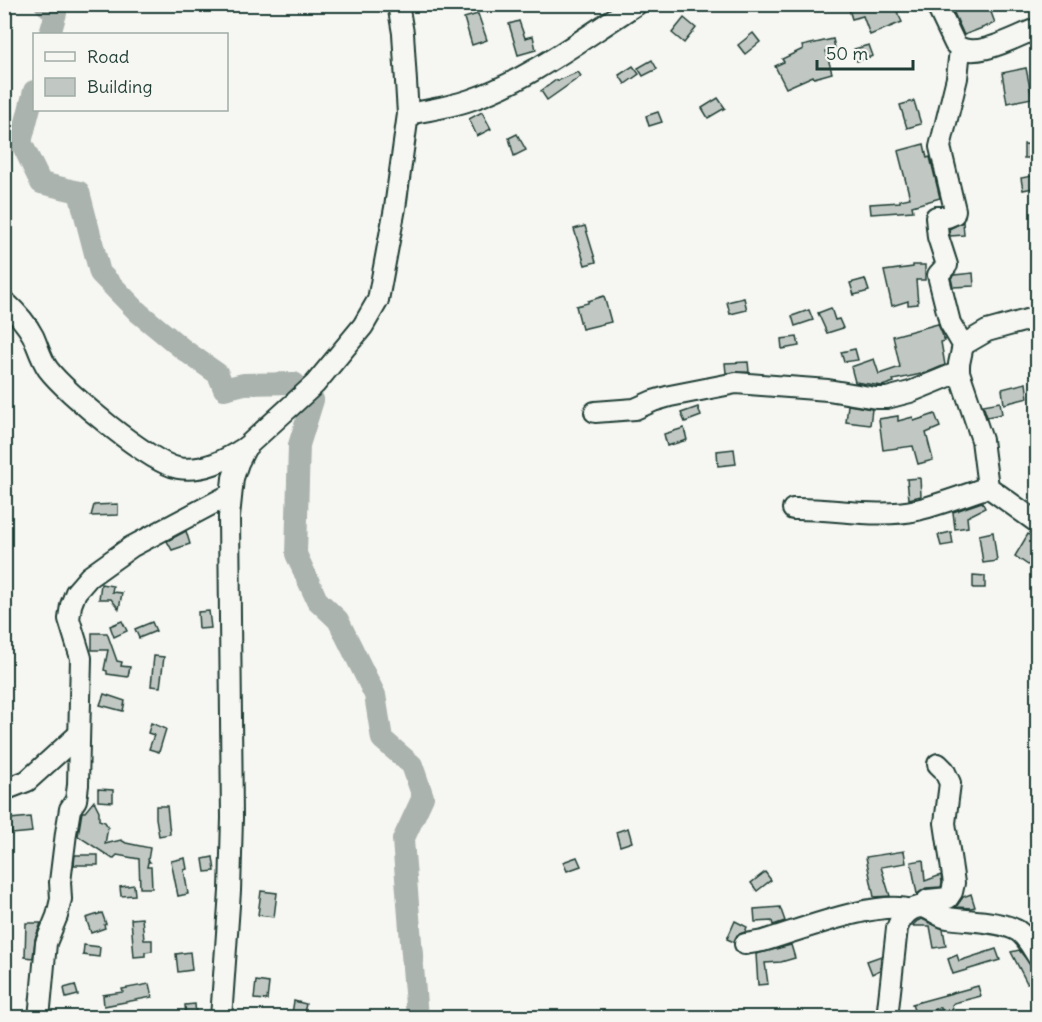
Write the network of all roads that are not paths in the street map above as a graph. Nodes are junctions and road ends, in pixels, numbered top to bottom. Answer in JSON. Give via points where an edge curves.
{"nodes":[{"id":1,"x":398,"y":4,"type":"edge"},
{"id":2,"x":638,"y":4,"type":"edge"},
{"id":3,"x":936,"y":4,"type":"edge"},
{"id":4,"x":1038,"y":28,"type":"edge"},
{"id":5,"x":960,"y":49,"type":"junction"},
{"id":6,"x":408,"y":114,"type":"junction"},
{"id":7,"x":4,"y":301,"type":"edge"},
{"id":8,"x":1038,"y":316,"type":"edge"},
{"id":9,"x":963,"y":345,"type":"junction"},
{"id":10,"x":959,"y":372,"type":"junction"},
{"id":11,"x":595,"y":412,"type":"dead end"},
{"id":12,"x":246,"y":447,"type":"junction"},
{"id":13,"x":988,"y":487,"type":"junction"},
{"id":14,"x":231,"y":494,"type":"junction"},
{"id":15,"x":793,"y":509,"type":"dead end"},
{"id":16,"x":1038,"y":523,"type":"edge"},
{"id":17,"x":78,"y":735,"type":"junction"},
{"id":18,"x":938,"y":764,"type":"dead end"},
{"id":19,"x":4,"y":790,"type":"edge"},
{"id":20,"x":916,"y":909,"type":"junction"},
{"id":21,"x":746,"y":944,"type":"dead end"},
{"id":22,"x":1038,"y":957,"type":"edge"},
{"id":23,"x":39,"y":1017,"type":"edge"},
{"id":24,"x":221,"y":1017,"type":"edge"},
{"id":25,"x":888,"y":1017,"type":"edge"}],
"edges":[{"from":1,"to":6,"type":"street"},
{"from":2,"to":6,"type":"street","via":[[552,60],[487,93],[450,106]]},
{"from":3,"to":5,"type":"street"},
{"from":4,"to":5,"type":"street","via":[[981,50]]},
{"from":5,"to":9,"type":"street","via":[[940,147],[955,210],[948,218],[936,217],[946,265],[938,274],[950,323]]},
{"from":6,"to":12,"type":"street","via":[[395,208],[372,314],[315,384]]},
{"from":7,"to":12,"type":"street","via":[[25,323],[48,368],[66,388],[161,461],[177,468],[199,467],[217,464]]},
{"from":8,"to":9,"type":"street","via":[[987,331]]},
{"from":9,"to":10,"type":"street"},
{"from":10,"to":11,"type":"street","via":[[887,398],[736,382],[670,396],[635,410]]},
{"from":10,"to":13,"type":"street","via":[[982,440]]},
{"from":12,"to":14,"type":"street","via":[[238,462]]},
{"from":13,"to":15,"type":"street","via":[[902,512]]},
{"from":13,"to":16,"type":"street"},
{"from":14,"to":17,"type":"street","via":[[131,547],[76,592],[69,620],[81,658]]},
{"from":14,"to":24,"type":"street","via":[[232,818]]},
{"from":17,"to":19,"type":"street","via":[[27,781]]},
{"from":17,"to":23,"type":"street","via":[[76,800],[70,809],[66,833],[61,899],[46,943]]},
{"from":18,"to":20,"type":"street","via":[[950,783],[945,823],[954,883],[948,898],[928,900]]},
{"from":20,"to":21,"type":"street","via":[[870,910]]},
{"from":20,"to":22,"type":"street","via":[[932,910],[941,917],[1007,926],[1026,938]]},
{"from":20,"to":25,"type":"street","via":[[904,915],[897,928]]}]}
